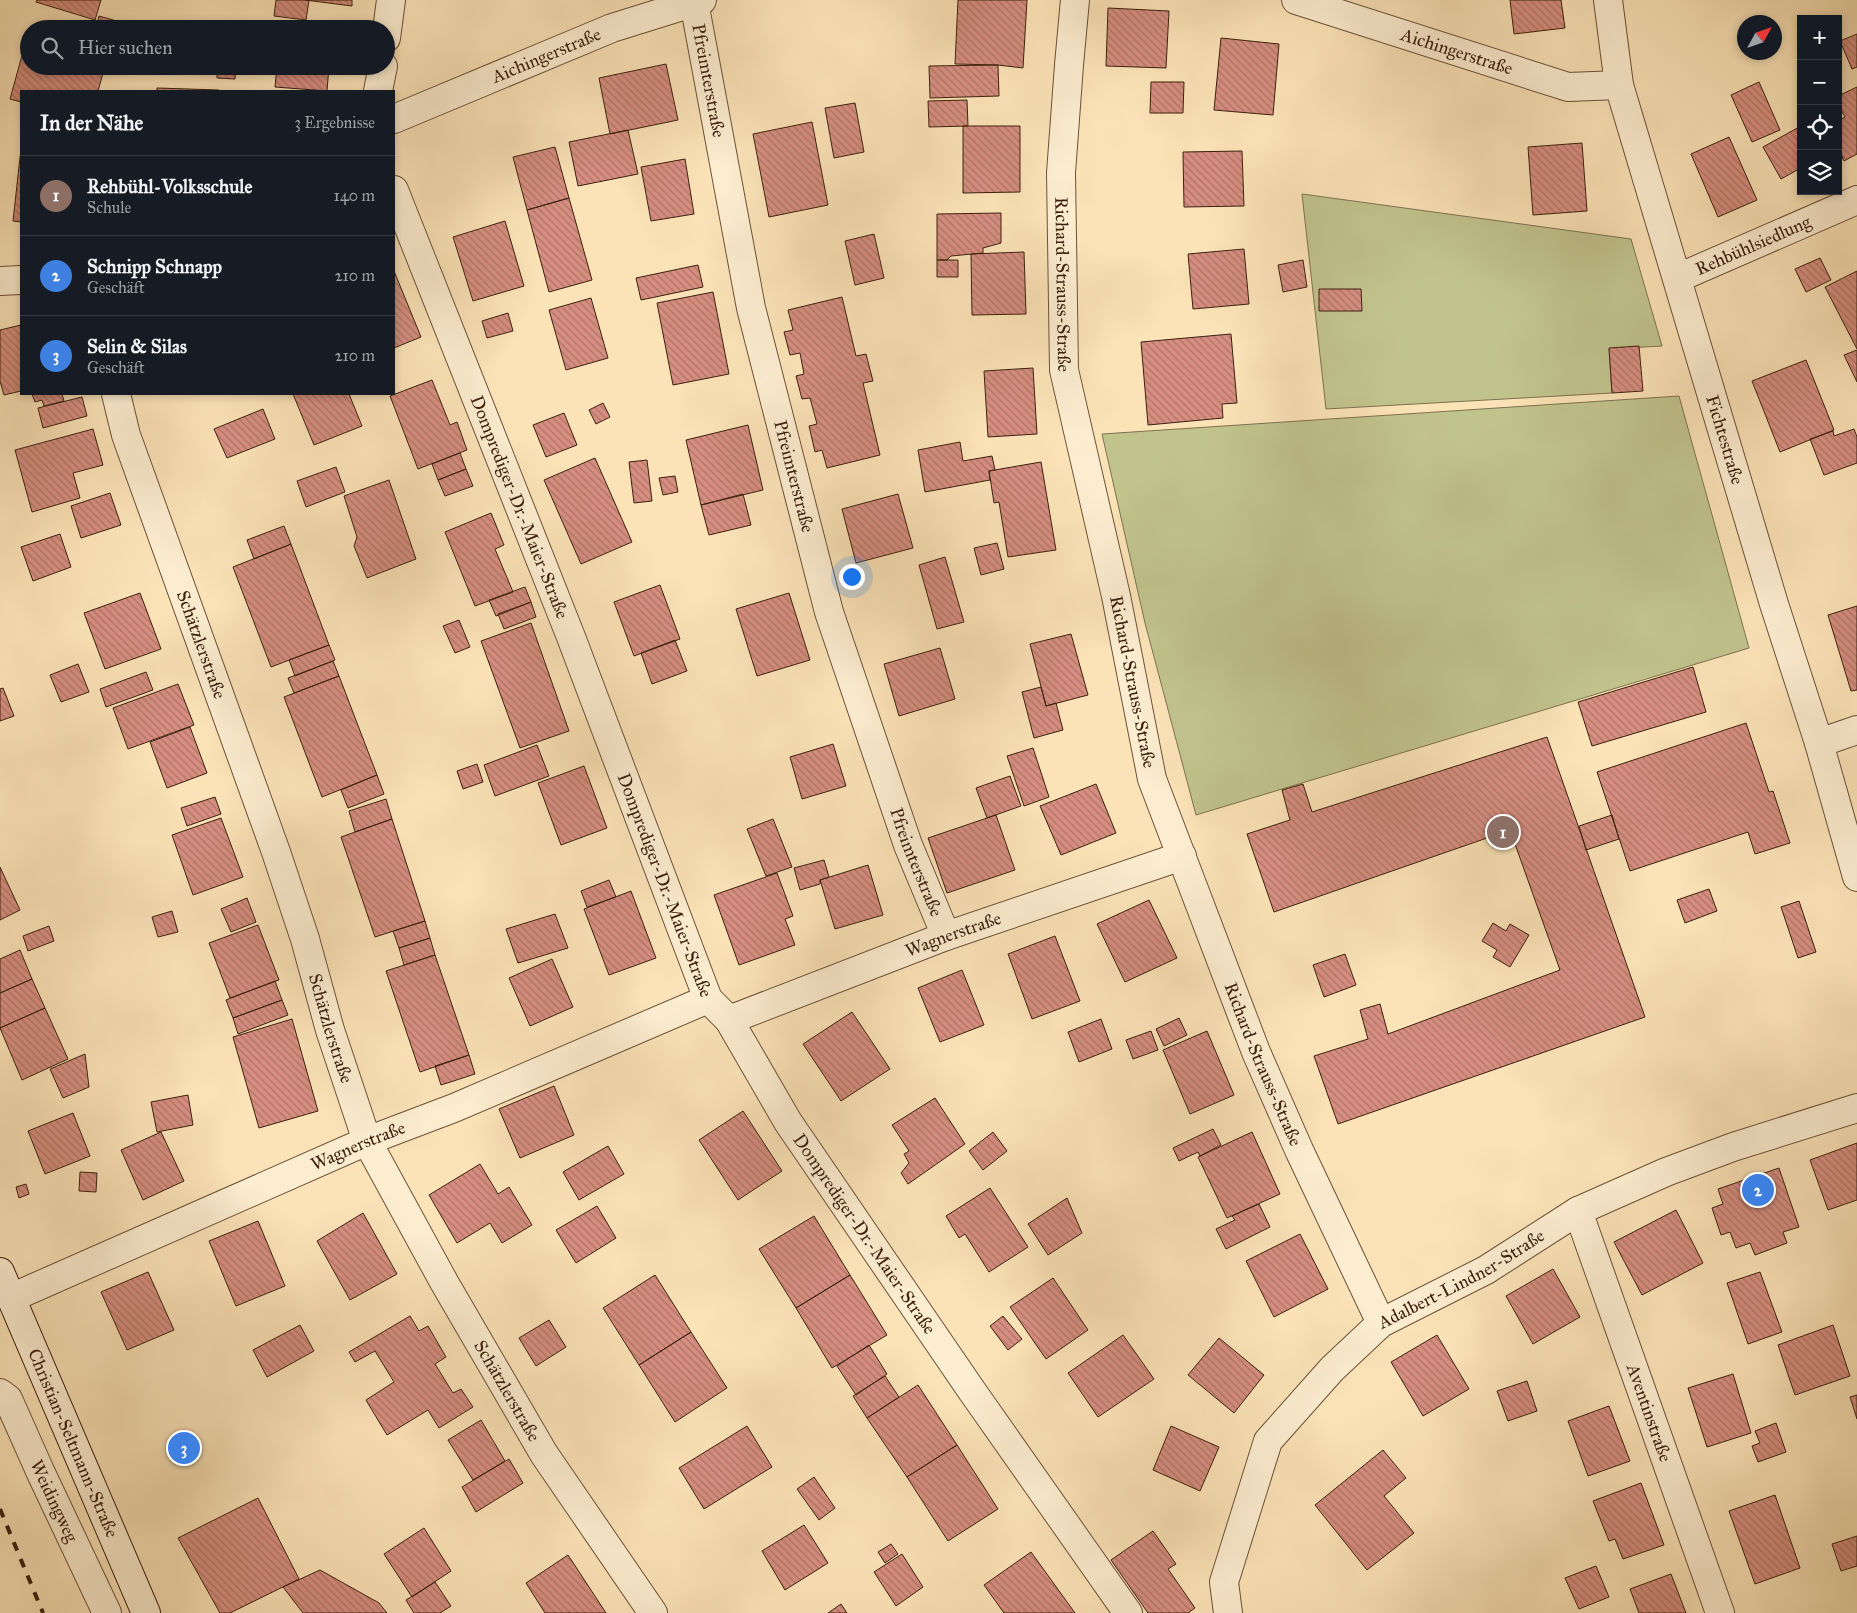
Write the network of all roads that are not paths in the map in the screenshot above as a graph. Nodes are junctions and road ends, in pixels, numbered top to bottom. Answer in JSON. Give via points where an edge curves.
{"nodes":[{"id":1,"x":391,"y":0,"type":"edge"},
{"id":2,"x":1075,"y":0,"type":"edge"},
{"id":3,"x":1296,"y":0,"type":"edge"},
{"id":4,"x":1608,"y":0,"type":"edge"},
{"id":5,"x":698,"y":1,"type":"edge"},
{"id":6,"x":388,"y":20,"type":"edge"},
{"id":7,"x":381,"y":75,"type":"edge"},
{"id":8,"x":1619,"y":85,"type":"junction"},
{"id":9,"x":378,"y":90,"type":"edge"},
{"id":10,"x":395,"y":119,"type":"edge"},
{"id":11,"x":395,"y":193,"type":"edge"},
{"id":12,"x":1857,"y":200,"type":"edge"},
{"id":13,"x":1678,"y":278,"type":"junction"},
{"id":14,"x":20,"y":280,"type":"edge"},
{"id":15,"x":0,"y":281,"type":"edge"},
{"id":16,"x":116,"y":395,"type":"edge"},
{"id":17,"x":1857,"y":730,"type":"edge"},
{"id":18,"x":1819,"y":743,"type":"junction"},
{"id":19,"x":1182,"y":856,"type":"junction"},
{"id":20,"x":1857,"y":877,"type":"edge"},
{"id":21,"x":946,"y":936,"type":"junction"},
{"id":22,"x":708,"y":999,"type":"junction"},
{"id":23,"x":729,"y":1020,"type":"junction"},
{"id":24,"x":1857,"y":1108,"type":"edge"},
{"id":25,"x":367,"y":1141,"type":"junction"},
{"id":26,"x":1578,"y":1212,"type":"junction"},
{"id":27,"x":0,"y":1272,"type":"edge"},
{"id":28,"x":10,"y":1298,"type":"junction"},
{"id":29,"x":1381,"y":1323,"type":"junction"},
{"id":30,"x":0,"y":1392,"type":"edge"},
{"id":31,"x":107,"y":1613,"type":"edge"},
{"id":32,"x":146,"y":1613,"type":"edge"},
{"id":33,"x":653,"y":1613,"type":"edge"},
{"id":34,"x":1128,"y":1613,"type":"edge"},
{"id":35,"x":1228,"y":1613,"type":"edge"},
{"id":36,"x":1720,"y":1613,"type":"edge"}],
"edges":[{"from":1,"to":6,"type":"street"},
{"from":2,"to":19,"type":"street","name":"Richard-Strauss-Straße","via":[[1062,173],[1064,370],[1116,596],[1152,779]]},
{"from":3,"to":8,"type":"street","name":"Aichingerstraße","via":[[1568,87]]},
{"from":4,"to":8,"type":"street","name":"Fichtestraße"},
{"from":5,"to":10,"type":"street","name":"Aichingerstraße","via":[[612,28]]},
{"from":5,"to":21,"type":"street","name":"Pfreimterstraße","via":[[751,308],[828,612],[908,845]]},
{"from":7,"to":9,"type":"street"},
{"from":8,"to":13,"type":"street","name":"Fichtestraße"},
{"from":11,"to":22,"type":"street","name":"Domprediger-Dr.-Maier-Straße","via":[[572,636]]},
{"from":12,"to":13,"type":"street","name":"Rehbühlsiedlung"},
{"from":13,"to":18,"type":"street","name":"Fichtestraße","via":[[1774,604]]},
{"from":14,"to":15,"type":"street"},
{"from":16,"to":25,"type":"street","name":"Schätzlerstraße","via":[[129,444],[276,852]]},
{"from":17,"to":18,"type":"street"},
{"from":18,"to":20,"type":"street","name":"Fichtestraße"},
{"from":19,"to":21,"type":"street","name":"Wagnerstraße"},
{"from":19,"to":29,"type":"street","name":"Richard-Strauss-Straße","via":[[1256,1052]]},
{"from":21,"to":23,"type":"street","name":"Wagnerstraße"},
{"from":22,"to":23,"type":"street","name":"Domprediger-Dr.-Maier-Straße"},
{"from":22,"to":25,"type":"street","name":"Wagnerstraße","via":[[454,1108]]},
{"from":23,"to":34,"type":"street","name":"Domprediger-Dr.-Maier-Straße","via":[[793,1130]]},
{"from":24,"to":26,"type":"street","name":"Adalbert-Lindner-Straße","via":[[1732,1147],[1666,1172]]},
{"from":25,"to":28,"type":"street","name":"Wagnerstraße"},
{"from":25,"to":33,"type":"street","name":"Schätzlerstraße","via":[[544,1454]]},
{"from":26,"to":29,"type":"street","name":"Adalbert-Lindner-Straße","via":[[1486,1270]]},
{"from":26,"to":36,"type":"street","name":"Aventinstraße"},
{"from":27,"to":28,"type":"street","name":"Christian-Seltmann-Straße"},
{"from":28,"to":32,"type":"street","name":"Christian-Seltmann-Straße"},
{"from":29,"to":35,"type":"street","name":"Adalbert-Lindner-Straße","via":[[1332,1369],[1268,1441],[1224,1582]]},
{"from":30,"to":31,"type":"street","name":"Weidingweg","via":[[8,1399]]}]}
